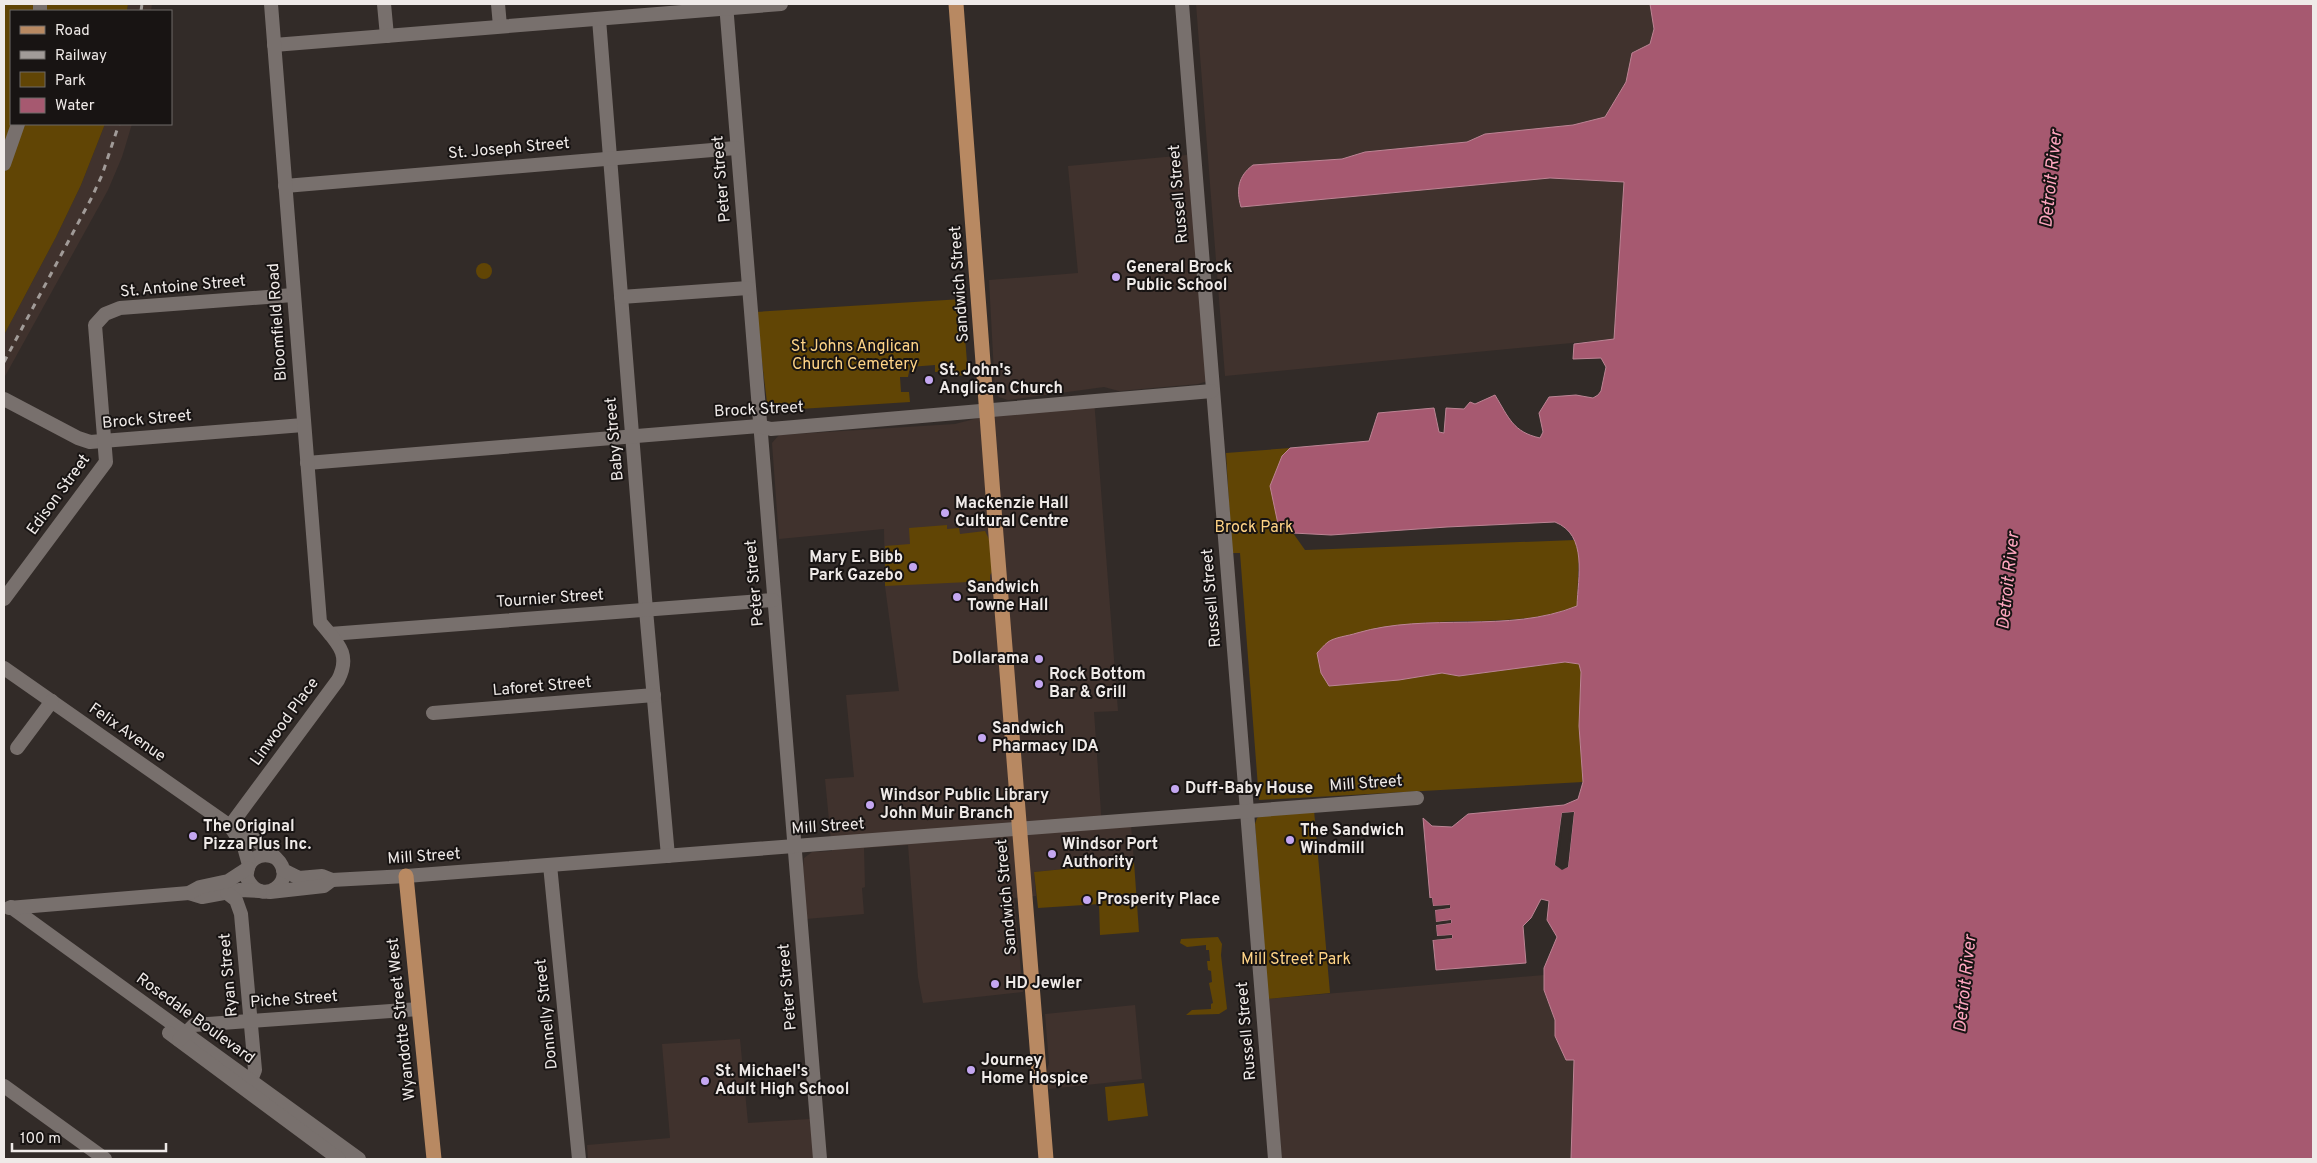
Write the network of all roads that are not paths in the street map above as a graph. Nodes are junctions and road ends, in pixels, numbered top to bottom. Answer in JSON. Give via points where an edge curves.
{"nodes":[{"id":1,"x":271,"y":4,"type":"edge"},
{"id":2,"x":384,"y":4,"type":"edge"},
{"id":3,"x":498,"y":4,"type":"edge"},
{"id":4,"x":781,"y":4,"type":"edge"},
{"id":5,"x":956,"y":4,"type":"edge"},
{"id":6,"x":1182,"y":4,"type":"edge"},
{"id":7,"x":726,"y":6,"type":"edge"},
{"id":8,"x":608,"y":13,"type":"edge"},
{"id":9,"x":500,"y":26,"type":"junction"},
{"id":10,"x":387,"y":36,"type":"junction"},
{"id":11,"x":274,"y":45,"type":"junction"},
{"id":12,"x":18,"y":125,"type":"edge"},
{"id":13,"x":736,"y":148,"type":"junction"},
{"id":14,"x":610,"y":158,"type":"junction"},
{"id":15,"x":4,"y":164,"type":"edge"},
{"id":16,"x":285,"y":186,"type":"junction"},
{"id":17,"x":748,"y":288,"type":"junction"},
{"id":18,"x":293,"y":295,"type":"junction"},
{"id":19,"x":621,"y":297,"type":"junction"},
{"id":20,"x":105,"y":314,"type":"joint"},
{"id":21,"x":1212,"y":391,"type":"junction"},
{"id":22,"x":4,"y":399,"type":"edge"},
{"id":23,"x":988,"y":409,"type":"junction"},
{"id":24,"x":303,"y":425,"type":"junction"},
{"id":25,"x":760,"y":426,"type":"junction"},
{"id":26,"x":632,"y":437,"type":"junction"},
{"id":27,"x":104,"y":441,"type":"junction"},
{"id":28,"x":307,"y":463,"type":"junction"},
{"id":29,"x":4,"y":599,"type":"edge"},
{"id":30,"x":774,"y":600,"type":"junction"},
{"id":31,"x":646,"y":610,"type":"junction"},
{"id":32,"x":330,"y":634,"type":"junction"},
{"id":33,"x":4,"y":668,"type":"edge"},
{"id":34,"x":654,"y":696,"type":"junction"},
{"id":35,"x":52,"y":702,"type":"junction"},
{"id":36,"x":433,"y":713,"type":"dead end"},
{"id":37,"x":17,"y":748,"type":"dead end"},
{"id":38,"x":1417,"y":798,"type":"dead end"},
{"id":39,"x":1246,"y":810,"type":"junction"},
{"id":40,"x":230,"y":826,"type":"junction"},
{"id":41,"x":1019,"y":830,"type":"junction"},
{"id":42,"x":794,"y":847,"type":"junction"},
{"id":43,"x":668,"y":856,"type":"junction"},
{"id":44,"x":280,"y":864,"type":"junction"},
{"id":45,"x":550,"y":865,"type":"junction"},
{"id":46,"x":248,"y":866,"type":"junction"},
{"id":47,"x":406,"y":876,"type":"junction"},
{"id":48,"x":332,"y":880,"type":"junction"},
{"id":49,"x":265,"y":892,"type":"junction"},
{"id":50,"x":189,"y":893,"type":"junction"},
{"id":51,"x":227,"y":893,"type":"junction"},
{"id":52,"x":6,"y":909,"type":"edge"},
{"id":53,"x":241,"y":914,"type":"junction"},
{"id":54,"x":419,"y":1009,"type":"junction"},
{"id":55,"x":251,"y":1021,"type":"junction"},
{"id":56,"x":182,"y":1037,"type":"junction"},
{"id":57,"x":4,"y":1086,"type":"edge"},
{"id":58,"x":249,"y":1086,"type":"junction"},
{"id":59,"x":105,"y":1159,"type":"edge"},
{"id":60,"x":340,"y":1159,"type":"edge"},
{"id":61,"x":359,"y":1159,"type":"edge"},
{"id":62,"x":434,"y":1159,"type":"edge"},
{"id":63,"x":579,"y":1159,"type":"edge"},
{"id":64,"x":820,"y":1159,"type":"edge"},
{"id":65,"x":1046,"y":1159,"type":"edge"},
{"id":66,"x":1275,"y":1159,"type":"edge"}],
"edges":[{"from":1,"to":11,"type":"street","name":"Bloomfield Road"},
{"from":2,"to":10,"type":"street"},
{"from":3,"to":9,"type":"street"},
{"from":4,"to":7,"type":"street"},
{"from":5,"to":23,"type":"main road","name":"Sandwich Street"},
{"from":6,"to":21,"type":"street","name":"Russell Street"},
{"from":7,"to":8,"type":"street"},
{"from":7,"to":13,"type":"street","name":"Peter Street"},
{"from":8,"to":9,"type":"street"},
{"from":8,"to":14,"type":"street","name":"Baby Street"},
{"from":9,"to":10,"type":"street"},
{"from":10,"to":11,"type":"street"},
{"from":11,"to":16,"type":"street","name":"Bloomfield Road"},
{"from":12,"to":15,"type":"street"},
{"from":13,"to":14,"type":"street","name":"St. Joseph Street"},
{"from":13,"to":17,"type":"street","name":"Peter Street"},
{"from":14,"to":16,"type":"street","name":"St. Joseph Street"},
{"from":14,"to":19,"type":"street","name":"Baby Street"},
{"from":16,"to":18,"type":"street","name":"Bloomfield Road"},
{"from":17,"to":19,"type":"street"},
{"from":17,"to":25,"type":"street","name":"Peter Street"},
{"from":18,"to":20,"type":"street","name":"St. Antoine Street","via":[[120,308]]},
{"from":18,"to":24,"type":"street","name":"Bloomfield Road"},
{"from":19,"to":26,"type":"street","name":"Baby Street"},
{"from":20,"to":27,"type":"street","name":"Edison Street","via":[[95,325]]},
{"from":21,"to":23,"type":"street","name":"Brock Street"},
{"from":21,"to":39,"type":"street","name":"Russell Street"},
{"from":22,"to":27,"type":"street","name":"Brock Street","via":[[78,438],[90,442]]},
{"from":23,"to":25,"type":"street","name":"Brock Street","via":[[771,429]]},
{"from":23,"to":41,"type":"main road","name":"Sandwich Street"},
{"from":24,"to":27,"type":"street","name":"Brock Street"},
{"from":24,"to":28,"type":"street","name":"Bloomfield Road"},
{"from":25,"to":26,"type":"street","name":"Brock Street"},
{"from":25,"to":30,"type":"street","name":"Peter Street"},
{"from":26,"to":28,"type":"street","name":"Brock Street"},
{"from":26,"to":31,"type":"street","name":"Baby Street"},
{"from":27,"to":29,"type":"street","name":"Edison Street","via":[[106,462]]},
{"from":28,"to":32,"type":"street","name":"Bloomfield Road","via":[[320,622]]},
{"from":30,"to":31,"type":"street","name":"Tournier Street"},
{"from":30,"to":42,"type":"street","name":"Peter Street"},
{"from":31,"to":32,"type":"street","name":"Tournier Street"},
{"from":31,"to":34,"type":"street","name":"Baby Street"},
{"from":32,"to":40,"type":"street","name":"Linwood Place","via":[[342,650],[345,666],[338,680]]},
{"from":33,"to":35,"type":"street","name":"Felix Avenue"},
{"from":34,"to":36,"type":"street","name":"Laforet Street"},
{"from":34,"to":43,"type":"street","name":"Baby Street"},
{"from":35,"to":37,"type":"street"},
{"from":35,"to":40,"type":"street","name":"Felix Avenue"},
{"from":38,"to":39,"type":"street","name":"Mill Street"},
{"from":39,"to":41,"type":"street","name":"Mill Street"},
{"from":39,"to":66,"type":"street","name":"Russell Street"},
{"from":40,"to":44,"type":"street","name":"Felix Avenue","via":[[253,838]]},
{"from":40,"to":46,"type":"street","name":"Felix Avenue","via":[[244,847]]},
{"from":41,"to":42,"type":"street","name":"Mill Street"},
{"from":41,"to":65,"type":"main road","name":"Sandwich Street"},
{"from":42,"to":43,"type":"street","name":"Mill Street"},
{"from":42,"to":64,"type":"street","name":"Peter Street"},
{"from":43,"to":45,"type":"street","name":"Mill Street"},
{"from":44,"to":46,"type":"street","via":[[268,855],[259,856]]},
{"from":44,"to":48,"type":"street","name":"Mill Street","via":[[299,878],[322,876]]},
{"from":44,"to":49,"type":"street","via":[[280,884]]},
{"from":45,"to":47,"type":"street","name":"Mill Street"},
{"from":45,"to":63,"type":"street","name":"Donnelly Street"},
{"from":46,"to":49,"type":"street","via":[[249,883]]},
{"from":46,"to":50,"type":"street","name":"Mill Street","via":[[228,881]]},
{"from":47,"to":48,"type":"street","name":"Mill Street"},
{"from":47,"to":54,"type":"main road","name":"Wyandotte Street West"},
{"from":48,"to":49,"type":"street","name":"Mill Street","via":[[324,886]]},
{"from":49,"to":51,"type":"street","name":"Mill Street","via":[[240,890]]},
{"from":49,"to":53,"type":"street","name":"Ryan Street","via":[[247,901]]},
{"from":50,"to":51,"type":"street","name":"Mill Street","via":[[202,897]]},
{"from":50,"to":52,"type":"street","name":"Mill Street"},
{"from":51,"to":53,"type":"street","name":"Ryan Street","via":[[236,900]]},
{"from":52,"to":56,"type":"street","name":"Rosedale Boulevard"},
{"from":53,"to":55,"type":"street","name":"Ryan Street"},
{"from":54,"to":55,"type":"street","name":"Piche Street"},
{"from":54,"to":62,"type":"main road","name":"Wyandotte Street West"},
{"from":55,"to":56,"type":"street","name":"Piche Street","via":[[194,1025]]},
{"from":55,"to":58,"type":"street","name":"Ryan Street","via":[[256,1070]]},
{"from":56,"to":58,"type":"street","name":"Rosedale Boulevard"},
{"from":57,"to":59,"type":"street"},
{"from":58,"to":60,"type":"street","name":"Rosedale Boulevard"},
{"from":58,"to":61,"type":"street","name":"Rosedale Boulevard"}]}
